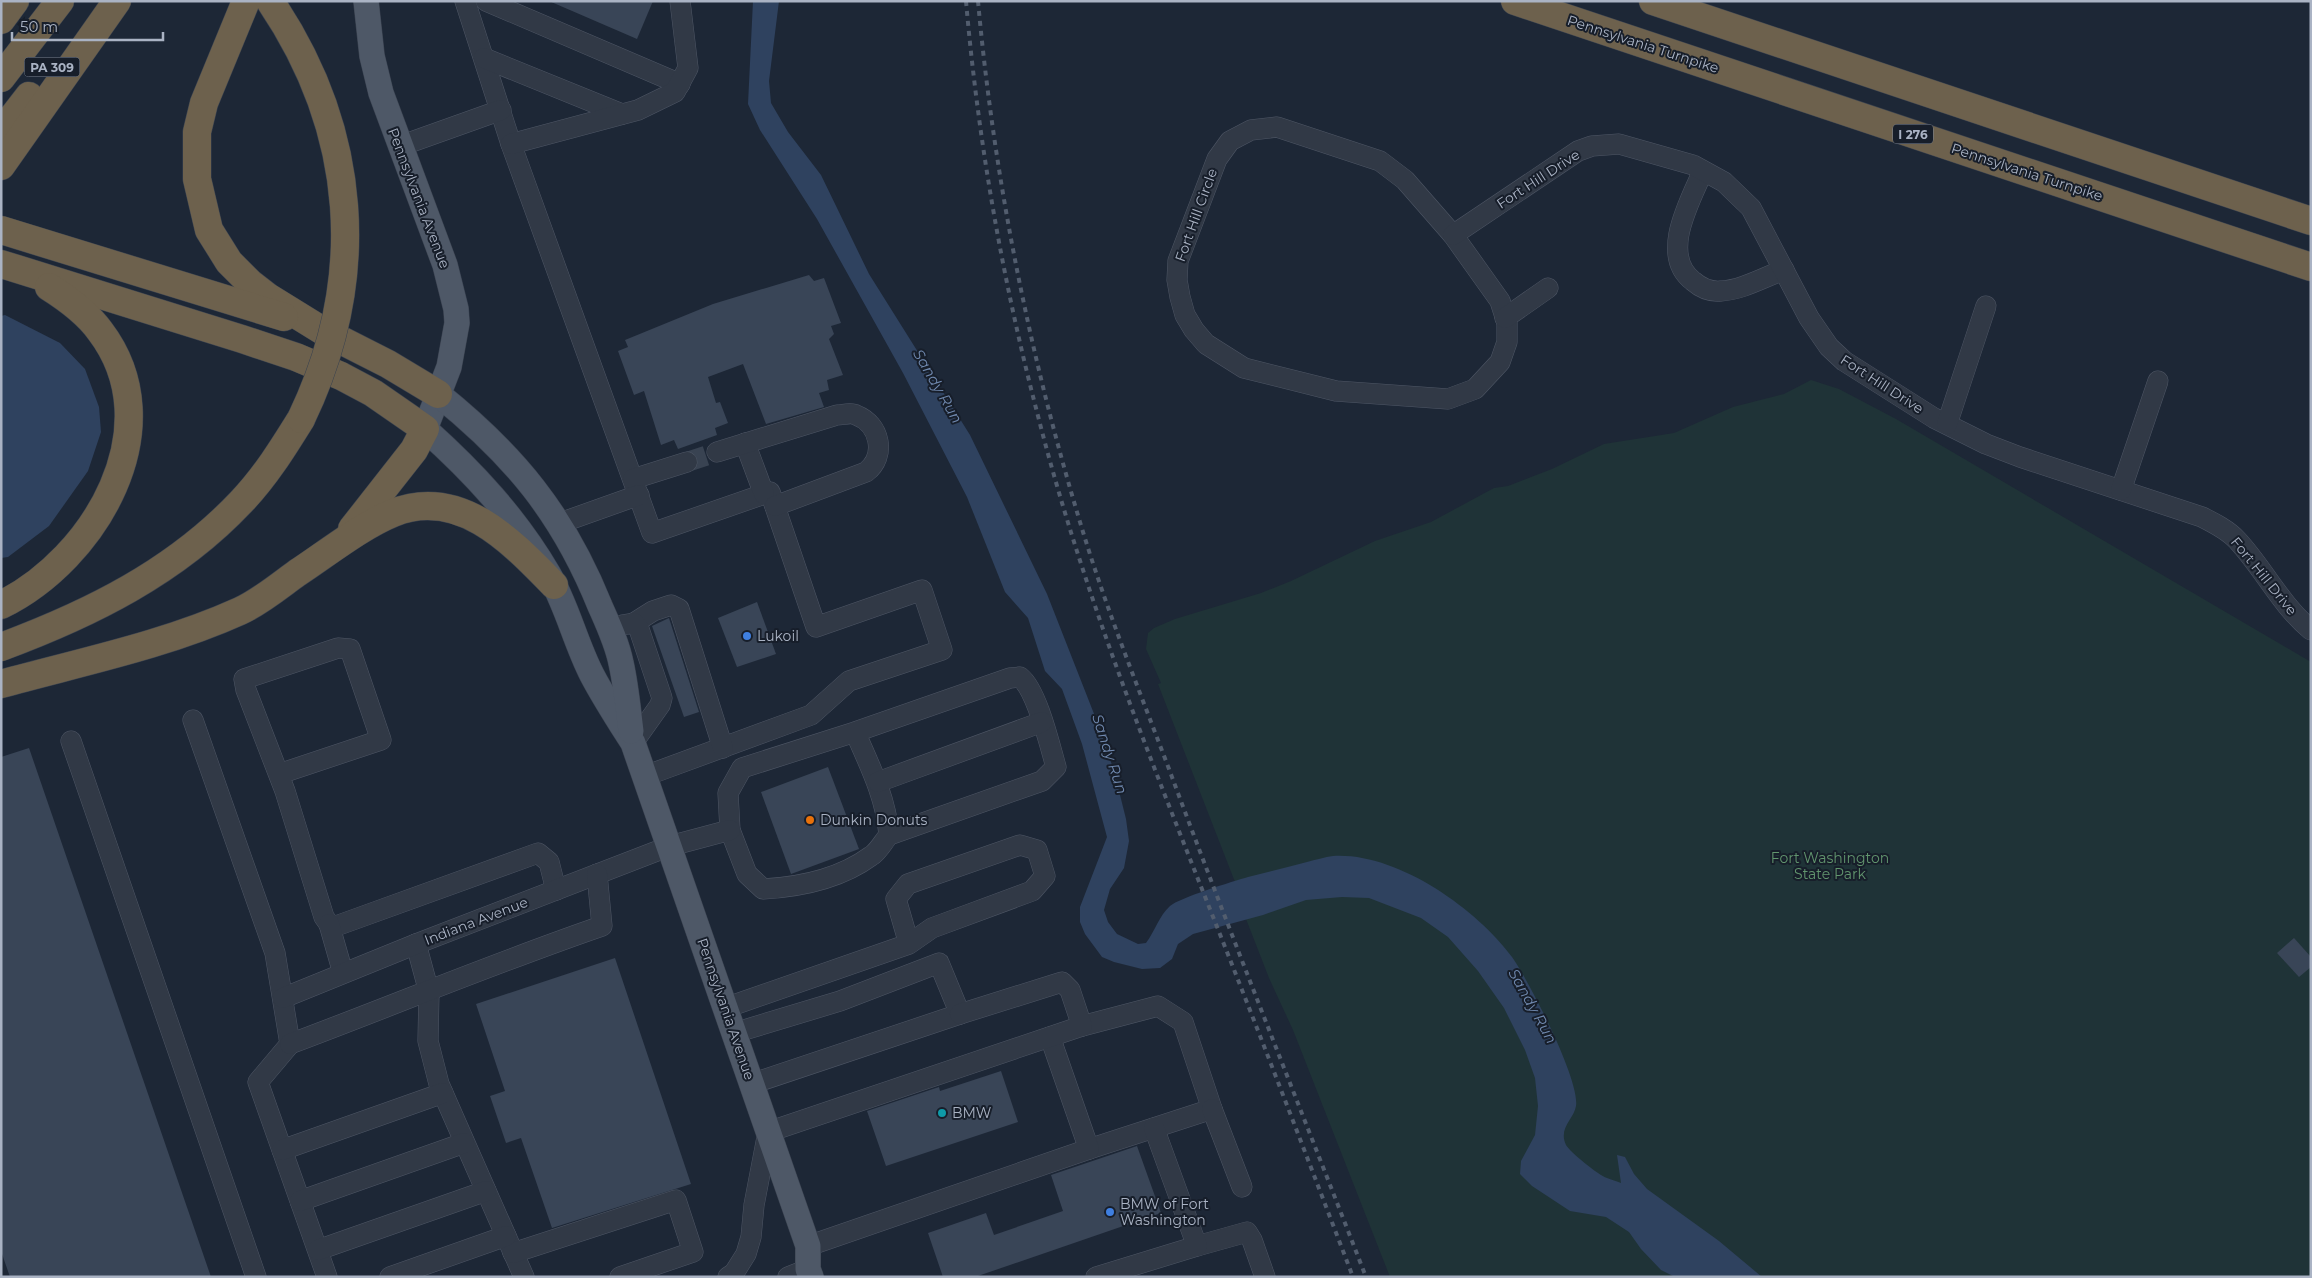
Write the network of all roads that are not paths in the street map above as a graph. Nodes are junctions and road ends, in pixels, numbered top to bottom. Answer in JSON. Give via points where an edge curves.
{"nodes":[{"id":1,"x":15,"y":1,"type":"edge"},
{"id":2,"x":60,"y":1,"type":"edge"},
{"id":3,"x":103,"y":1,"type":"edge"},
{"id":4,"x":117,"y":1,"type":"edge"},
{"id":5,"x":246,"y":1,"type":"edge"},
{"id":6,"x":270,"y":1,"type":"edge"},
{"id":7,"x":366,"y":1,"type":"edge"},
{"id":8,"x":465,"y":1,"type":"edge"},
{"id":9,"x":486,"y":1,"type":"edge"},
{"id":10,"x":680,"y":1,"type":"edge"},
{"id":11,"x":1515,"y":1,"type":"edge"},
{"id":12,"x":1653,"y":1,"type":"edge"},
{"id":13,"x":1,"y":20,"type":"edge"},
{"id":14,"x":484,"y":58,"type":"junction"},
{"id":15,"x":1,"y":78,"type":"edge"},
{"id":16,"x":680,"y":84,"type":"junction"},
{"id":17,"x":501,"y":110,"type":"junction"},
{"id":18,"x":622,"y":114,"type":"junction"},
{"id":19,"x":1,"y":132,"type":"edge"},
{"id":20,"x":511,"y":144,"type":"junction"},
{"id":21,"x":400,"y":146,"type":"junction"},
{"id":22,"x":1,"y":166,"type":"edge"},
{"id":23,"x":1703,"y":171,"type":"junction"},
{"id":24,"x":2311,"y":221,"type":"edge"},
{"id":25,"x":1,"y":230,"type":"edge"},
{"id":26,"x":1453,"y":235,"type":"junction"},
{"id":27,"x":1,"y":264,"type":"edge"},
{"id":28,"x":2311,"y":267,"type":"edge"},
{"id":29,"x":1784,"y":270,"type":"junction"},
{"id":30,"x":29,"y":274,"type":"junction"},
{"id":31,"x":1548,"y":288,"type":"dead end"},
{"id":32,"x":1986,"y":306,"type":"dead end"},
{"id":33,"x":1505,"y":318,"type":"junction"},
{"id":34,"x":323,"y":331,"type":"junction"},
{"id":35,"x":2158,"y":381,"type":"dead end"},
{"id":36,"x":438,"y":394,"type":"junction"},
{"id":37,"x":1947,"y":424,"type":"junction"},
{"id":38,"x":425,"y":429,"type":"junction"},
{"id":39,"x":745,"y":443,"type":"junction"},
{"id":40,"x":717,"y":452,"type":"tunnel mouth"},
{"id":41,"x":687,"y":462,"type":"tunnel mouth"},
{"id":42,"x":636,"y":487,"type":"junction"},
{"id":43,"x":2121,"y":490,"type":"junction"},
{"id":44,"x":769,"y":500,"type":"junction"},
{"id":45,"x":560,"y":523,"type":"junction"},
{"id":46,"x":334,"y":548,"type":"junction"},
{"id":47,"x":554,"y":585,"type":"junction"},
{"id":48,"x":1,"y":605,"type":"edge"},
{"id":49,"x":634,"y":623,"type":"junction"},
{"id":50,"x":2309,"y":625,"type":"edge"},
{"id":51,"x":609,"y":628,"type":"junction"},
{"id":52,"x":1,"y":647,"type":"edge"},
{"id":53,"x":1,"y":684,"type":"edge"},
{"id":54,"x":193,"y":720,"type":"dead end"},
{"id":55,"x":1042,"y":722,"type":"junction"},
{"id":56,"x":856,"y":732,"type":"junction"},
{"id":57,"x":71,"y":741,"type":"dead end"},
{"id":58,"x":633,"y":744,"type":"junction"},
{"id":59,"x":723,"y":748,"type":"junction"},
{"id":60,"x":279,"y":774,"type":"junction"},
{"id":61,"x":645,"y":776,"type":"junction"},
{"id":62,"x":878,"y":782,"type":"junction"},
{"id":63,"x":730,"y":830,"type":"junction"},
{"id":64,"x":889,"y":835,"type":"junction"},
{"id":65,"x":670,"y":846,"type":"junction"},
{"id":66,"x":597,"y":874,"type":"junction"},
{"id":67,"x":556,"y":890,"type":"junction"},
{"id":68,"x":329,"y":924,"type":"junction"},
{"id":69,"x":416,"y":944,"type":"junction"},
{"id":70,"x":909,"y":944,"type":"junction"},
{"id":71,"x":343,"y":973,"type":"junction"},
{"id":72,"x":429,"y":992,"type":"junction"},
{"id":73,"x":283,"y":998,"type":"junction"},
{"id":74,"x":725,"y":1008,"type":"junction"},
{"id":75,"x":960,"y":1014,"type":"junction"},
{"id":76,"x":1082,"y":1026,"type":"junction"},
{"id":77,"x":734,"y":1033,"type":"junction"},
{"id":78,"x":1050,"y":1037,"type":"junction"},
{"id":79,"x":290,"y":1044,"type":"junction"},
{"id":80,"x":751,"y":1084,"type":"junction"},
{"id":81,"x":443,"y":1093,"type":"junction"},
{"id":82,"x":1212,"y":1109,"type":"junction"},
{"id":83,"x":1154,"y":1128,"type":"junction"},
{"id":84,"x":768,"y":1132,"type":"junction"},
{"id":85,"x":464,"y":1143,"type":"junction"},
{"id":86,"x":1089,"y":1149,"type":"junction"},
{"id":87,"x":282,"y":1150,"type":"junction"},
{"id":88,"x":1242,"y":1187,"type":"dead end"},
{"id":89,"x":486,"y":1191,"type":"junction"},
{"id":90,"x":300,"y":1201,"type":"junction"},
{"id":91,"x":510,"y":1245,"type":"junction"},
{"id":92,"x":1198,"y":1246,"type":"junction"},
{"id":93,"x":318,"y":1250,"type":"junction"},
{"id":94,"x":804,"y":1267,"type":"edge"},
{"id":95,"x":256,"y":1277,"type":"edge"},
{"id":96,"x":328,"y":1277,"type":"edge"},
{"id":97,"x":390,"y":1277,"type":"edge"},
{"id":98,"x":524,"y":1277,"type":"edge"},
{"id":99,"x":620,"y":1277,"type":"edge"},
{"id":100,"x":728,"y":1277,"type":"edge"},
{"id":101,"x":1096,"y":1277,"type":"edge"},
{"id":102,"x":1265,"y":1277,"type":"edge"}],
"edges":[{"from":1,"to":13,"type":"highway"},
{"from":2,"to":15,"type":"highway","number":"PA 309"},
{"from":3,"to":19,"type":"highway","number":"PA 309"},
{"from":4,"to":22,"type":"highway"},
{"from":5,"to":34,"type":"highway","via":[[200,117],[196,164],[202,207],[210,230],[237,271],[268,297]]},
{"from":6,"to":52,"type":"highway","bridge":true,"via":[[297,46],[321,103],[336,156],[346,226],[345,268],[338,312],[316,387],[278,456],[241,502],[191,548],[114,598]]},
{"from":7,"to":21,"type":"main road","name":"Pennsylvania Avenue","via":[[372,56]]},
{"from":8,"to":14,"type":"street"},
{"from":9,"to":16,"type":"street"},
{"from":10,"to":16,"type":"street","via":[[688,68]]},
{"from":11,"to":28,"type":"highway","name":"Pennsylvania Turnpike","number":"I 276"},
{"from":12,"to":24,"type":"highway"},
{"from":14,"to":17,"type":"street"},
{"from":14,"to":18,"type":"street"},
{"from":16,"to":18,"type":"street","via":[[675,92]]},
{"from":17,"to":20,"type":"street"},
{"from":17,"to":21,"type":"street"},
{"from":18,"to":20,"type":"street"},
{"from":20,"to":42,"type":"street"},
{"from":21,"to":36,"type":"main road","name":"Pennsylvania Avenue","via":[[445,265],[456,309],[454,346]]},
{"from":23,"to":26,"type":"street","name":"Fort Hill Drive","via":[[1620,144],[1592,146],[1578,151]]},
{"from":23,"to":29,"type":"street","name":"Fort Hill Drive","via":[[1724,182],[1751,208]]},
{"from":23,"to":29,"type":"street","via":[[1680,226],[1677,251],[1686,275],[1703,288],[1720,291]]},
{"from":25,"to":34,"type":"highway"},
{"from":26,"to":33,"type":"street","name":"Fort Hill Circle","via":[[1500,301]]},
{"from":26,"to":33,"type":"street","name":"Fort Hill Circle","via":[[1405,180],[1380,161],[1290,130],[1277,127],[1251,130],[1230,141],[1216,159],[1178,261],[1177,280],[1185,315],[1200,337],[1244,368],[1336,391],[1448,399],[1480,385],[1500,362],[1507,342]]},
{"from":27,"to":30,"type":"highway"},
{"from":29,"to":37,"type":"street","name":"Fort Hill Drive","via":[[1809,318],[1829,347],[1844,361]]},
{"from":30,"to":38,"type":"highway","via":[[296,358],[373,392]]},
{"from":30,"to":48,"type":"highway","via":[[67,298],[101,332],[123,377],[128,395],[129,426],[126,454],[117,480],[93,524],[52,572],[31,589]]},
{"from":31,"to":33,"type":"street"},
{"from":32,"to":37,"type":"street"},
{"from":34,"to":36,"type":"highway"},
{"from":35,"to":43,"type":"street"},
{"from":36,"to":38,"type":"main road","name":"Pennsylvania Avenue"},
{"from":36,"to":45,"type":"main road","name":"Pennsylvania Avenue","via":[[512,460]]},
{"from":37,"to":43,"type":"street","name":"Fort Hill Drive","via":[[1994,447]]},
{"from":38,"to":46,"type":"highway","via":[[414,450],[357,524]]},
{"from":38,"to":47,"type":"main road","name":"Pennsylvania Avenue","via":[[508,514]]},
{"from":39,"to":40,"type":"street"},
{"from":39,"to":44,"type":"street"},
{"from":39,"to":44,"type":"street","via":[[837,415],[855,414],[868,421],[878,438],[875,465],[866,472]]},
{"from":41,"to":42,"type":"street"},
{"from":42,"to":44,"type":"street","via":[[652,533]]},
{"from":42,"to":45,"type":"street"},
{"from":43,"to":50,"type":"street","name":"Fort Hill Drive","via":[[2202,517],[2226,531],[2237,539],[2287,608]]},
{"from":44,"to":59,"type":"street","via":[[816,627],[922,590],[942,650],[849,681],[811,715]]},
{"from":45,"to":51,"type":"main road","name":"Pennsylvania Avenue","via":[[582,564]]},
{"from":46,"to":47,"type":"highway","via":[[392,513],[415,506],[440,508],[467,514],[492,526]]},
{"from":46,"to":53,"type":"highway","via":[[242,610],[143,645]]},
{"from":47,"to":58,"type":"main road","name":"Pennsylvania Avenue","via":[[566,607],[591,674]]},
{"from":49,"to":51,"type":"street"},
{"from":49,"to":58,"type":"street","via":[[639,629],[662,698]]},
{"from":49,"to":59,"type":"street","via":[[652,611],[671,605],[679,609]]},
{"from":51,"to":58,"type":"main road","name":"Pennsylvania Avenue","via":[[621,662]]},
{"from":54,"to":73,"type":"street","via":[[275,953]]},
{"from":55,"to":56,"type":"street","via":[[1028,683],[1020,677]]},
{"from":55,"to":62,"type":"street"},
{"from":55,"to":64,"type":"street","via":[[1056,767],[1042,781]]},
{"from":56,"to":62,"type":"street"},
{"from":56,"to":63,"type":"street","via":[[742,768],[728,792]]},
{"from":57,"to":95,"type":"street"},
{"from":58,"to":61,"type":"main road","name":"Pennsylvania Avenue"},
{"from":59,"to":61,"type":"street"},
{"from":60,"to":60,"type":"street","via":[[244,679],[338,648],[350,649],[381,740]]},
{"from":60,"to":68,"type":"street","via":[[324,917]]},
{"from":61,"to":65,"type":"main road","name":"Pennsylvania Avenue"},
{"from":62,"to":64,"type":"street","via":[[888,816]]},
{"from":63,"to":64,"type":"street","via":[[746,874],[763,889],[790,887],[845,872],[873,856]]},
{"from":63,"to":65,"type":"street","name":"Indiana Avenue"},
{"from":65,"to":66,"type":"street","name":"Indiana Avenue"},
{"from":65,"to":74,"type":"main road","name":"Pennsylvania Avenue"},
{"from":66,"to":67,"type":"street","name":"Indiana Avenue"},
{"from":66,"to":72,"type":"street","via":[[602,926],[516,956]]},
{"from":67,"to":68,"type":"street","via":[[549,862],[538,853],[336,926]]},
{"from":67,"to":69,"type":"street","name":"Indiana Avenue"},
{"from":68,"to":71,"type":"street"},
{"from":69,"to":71,"type":"street","name":"Indiana Avenue"},
{"from":69,"to":72,"type":"street"},
{"from":70,"to":70,"type":"street","via":[[932,928],[1032,891],[1045,876],[1037,850],[1020,845],[908,884],[896,899]]},
{"from":70,"to":74,"type":"street"},
{"from":71,"to":73,"type":"street","name":"Indiana Avenue"},
{"from":72,"to":79,"type":"street"},
{"from":72,"to":81,"type":"street","via":[[428,1041]]},
{"from":73,"to":79,"type":"street"},
{"from":74,"to":77,"type":"main road","name":"Pennsylvania Avenue"},
{"from":75,"to":76,"type":"street","via":[[1062,982],[1070,990]]},
{"from":75,"to":77,"type":"street","via":[[939,963],[840,1001]]},
{"from":75,"to":80,"type":"street"},
{"from":76,"to":78,"type":"street"},
{"from":76,"to":82,"type":"street","via":[[1158,1006],[1171,1013],[1183,1022]]},
{"from":77,"to":80,"type":"main road","name":"Pennsylvania Avenue"},
{"from":78,"to":84,"type":"street"},
{"from":78,"to":86,"type":"street"},
{"from":79,"to":87,"type":"street","via":[[258,1082]]},
{"from":80,"to":84,"type":"main road","name":"Pennsylvania Avenue"},
{"from":81,"to":85,"type":"street"},
{"from":81,"to":87,"type":"street"},
{"from":82,"to":83,"type":"street"},
{"from":82,"to":88,"type":"street"},
{"from":83,"to":86,"type":"street"},
{"from":83,"to":92,"type":"street"},
{"from":84,"to":94,"type":"main road","name":"Pennsylvania Avenue"},
{"from":84,"to":100,"type":"street","via":[[751,1238],[746,1254]]},
{"from":85,"to":89,"type":"street"},
{"from":85,"to":90,"type":"street"},
{"from":86,"to":94,"type":"street"},
{"from":87,"to":90,"type":"street"},
{"from":89,"to":91,"type":"street"},
{"from":89,"to":93,"type":"street"},
{"from":90,"to":93,"type":"street"},
{"from":91,"to":97,"type":"street"},
{"from":91,"to":98,"type":"street"},
{"from":91,"to":99,"type":"street","via":[[676,1200],[693,1252]]},
{"from":92,"to":101,"type":"street"},
{"from":92,"to":102,"type":"street","via":[[1247,1232]]},
{"from":93,"to":96,"type":"street"}]}
